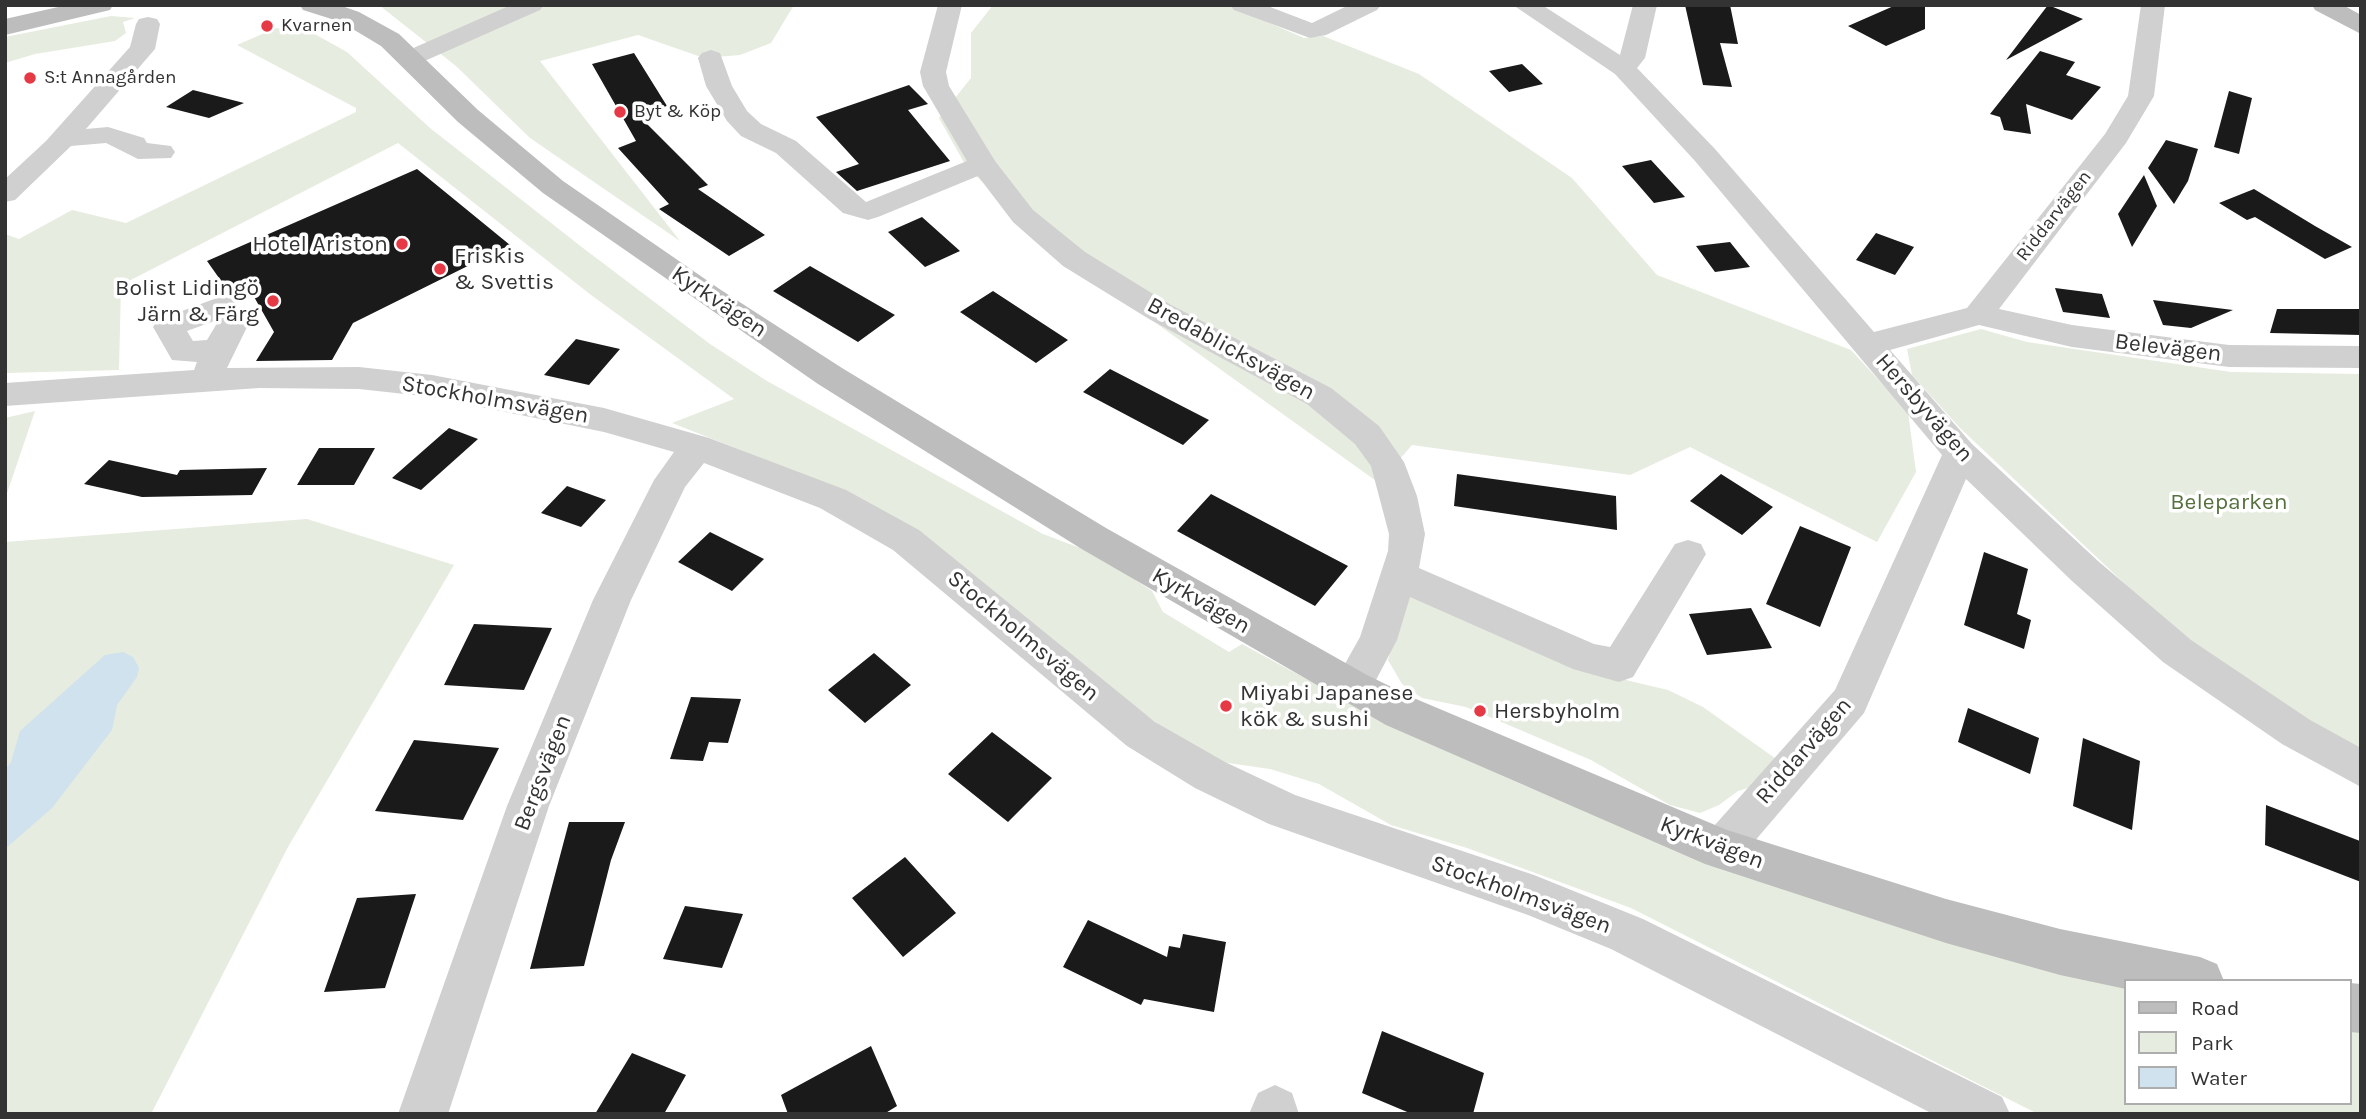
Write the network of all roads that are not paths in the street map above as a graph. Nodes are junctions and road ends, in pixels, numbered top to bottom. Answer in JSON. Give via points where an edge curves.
{"nodes":[{"id":1,"x":101,"y":5,"type":"edge"},
{"id":2,"x":312,"y":5,"type":"edge"},
{"id":3,"x":531,"y":5,"type":"edge"},
{"id":4,"x":950,"y":5,"type":"edge"},
{"id":5,"x":1242,"y":5,"type":"edge"},
{"id":6,"x":1369,"y":5,"type":"edge"},
{"id":7,"x":1525,"y":5,"type":"edge"},
{"id":8,"x":1645,"y":5,"type":"edge"},
{"id":9,"x":2153,"y":5,"type":"edge"},
{"id":10,"x":2325,"y":5,"type":"edge"},
{"id":11,"x":148,"y":24,"type":"dead end"},
{"id":12,"x":2361,"y":26,"type":"edge"},
{"id":13,"x":5,"y":27,"type":"edge"},
{"id":14,"x":411,"y":58,"type":"junction"},
{"id":15,"x":711,"y":58,"type":"dead end"},
{"id":16,"x":1624,"y":69,"type":"junction"},
{"id":17,"x":62,"y":139,"type":"junction"},
{"id":18,"x":161,"y":152,"type":"dead end"},
{"id":19,"x":983,"y":164,"type":"junction"},
{"id":20,"x":5,"y":194,"type":"edge"},
{"id":21,"x":1978,"y":316,"type":"junction"},
{"id":22,"x":1868,"y":344,"type":"junction"},
{"id":23,"x":2361,"y":357,"type":"edge"},
{"id":24,"x":5,"y":395,"type":"edge"},
{"id":25,"x":697,"y":447,"type":"junction"},
{"id":26,"x":1960,"y":453,"type":"junction"},
{"id":27,"x":1688,"y":554,"type":"dead end"},
{"id":28,"x":1400,"y":576,"type":"junction"},
{"id":29,"x":1352,"y":687,"type":"junction"},
{"id":30,"x":2361,"y":769,"type":"edge"},
{"id":31,"x":1721,"y":849,"type":"junction"},
{"id":32,"x":2190,"y":979,"type":"edge"},
{"id":33,"x":423,"y":1114,"type":"edge"},
{"id":34,"x":1985,"y":1114,"type":"edge"}],
"edges":[{"from":1,"to":13,"type":"street"},
{"from":2,"to":14,"type":"street","name":"Kyrkvägen","via":[[350,17]]},
{"from":3,"to":14,"type":"street"},
{"from":4,"to":19,"type":"street","name":"Bredablicksvägen","via":[[933,72],[936,86]]},
{"from":5,"to":6,"type":"street","via":[[1310,31]]},
{"from":7,"to":16,"type":"street","name":"Hersbyvägen"},
{"from":8,"to":16,"type":"street","via":[[1632,58]]},
{"from":9,"to":21,"type":"street","name":"Riddarvägen","via":[[2141,96],[2116,137]]},
{"from":10,"to":12,"type":"street"},
{"from":11,"to":17,"type":"street","via":[[142,49]]},
{"from":14,"to":29,"type":"street","name":"Kyrkvägen","via":[[468,116],[553,187],[710,297],[1093,538]]},
{"from":15,"to":19,"type":"street","via":[[719,86],[736,115],[751,130],[786,147],[853,207],[868,211]]},
{"from":16,"to":22,"type":"street","name":"Hersbyvägen","via":[[1705,155]]},
{"from":17,"to":18,"type":"street","via":[[111,135],[138,150]]},
{"from":17,"to":20,"type":"street"},
{"from":19,"to":28,"type":"street","name":"Bredablicksvägen","via":[[1023,216],[1074,259],[1160,312],[1319,397],[1367,435],[1387,462],[1399,496],[1407,534]]},
{"from":21,"to":22,"type":"street"},
{"from":21,"to":23,"type":"street","name":"Belevägen","via":[[2072,336],[2229,356]]},
{"from":22,"to":26,"type":"street","name":"Hersbyvägen"},
{"from":24,"to":25,"type":"street","name":"Stockholmsvägen","via":[[212,366],[432,386],[604,420]]},
{"from":25,"to":33,"type":"street","name":"Bergsvägen","via":[[671,480],[612,600],[528,806]]},
{"from":25,"to":34,"type":"street","name":"Stockholmsvägen","via":[[834,499],[906,540],[1141,734],[1210,775],[1284,810],[1534,896],[1627,934]]},
{"from":26,"to":30,"type":"street","name":"Hersbyvägen","via":[[2176,651],[2295,732]]},
{"from":26,"to":31,"type":"street","name":"Riddarvägen","via":[[1850,701]]},
{"from":27,"to":28,"type":"street","via":[[1619,666],[1587,658]]},
{"from":28,"to":29,"type":"street","name":"Bredablicksvägen","via":[[1378,640]]},
{"from":29,"to":31,"type":"street","name":"Kyrkvägen"},
{"from":31,"to":32,"type":"street","name":"Kyrkvägen","via":[[1946,921],[2060,952]]}]}
